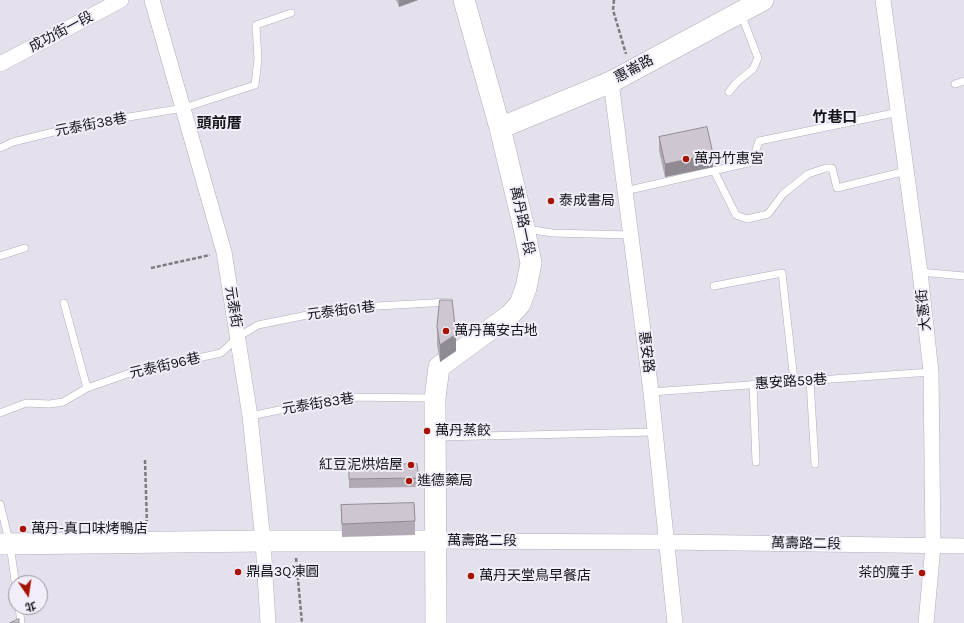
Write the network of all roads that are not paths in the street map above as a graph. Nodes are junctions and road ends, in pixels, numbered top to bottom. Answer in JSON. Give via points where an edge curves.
{"nodes":[{"id":1,"x":121,"y":0,"type":"edge"},
{"id":2,"x":152,"y":0,"type":"edge"},
{"id":3,"x":464,"y":0,"type":"edge"},
{"id":4,"x":763,"y":0,"type":"edge"},
{"id":5,"x":883,"y":0,"type":"edge"},
{"id":6,"x":740,"y":12,"type":"junction"},
{"id":7,"x":291,"y":13,"type":"dead end"},
{"id":8,"x":0,"y":64,"type":"edge"},
{"id":9,"x":964,"y":81,"type":"edge"},
{"id":10,"x":611,"y":82,"type":"junction"},
{"id":11,"x":955,"y":84,"type":"dead end"},
{"id":12,"x":729,"y":92,"type":"dead end"},
{"id":13,"x":184,"y":108,"type":"junction"},
{"id":14,"x":898,"y":112,"type":"junction"},
{"id":15,"x":500,"y":128,"type":"junction"},
{"id":16,"x":0,"y":148,"type":"edge"},
{"id":17,"x":714,"y":171,"type":"junction"},
{"id":18,"x":906,"y":171,"type":"junction"},
{"id":19,"x":625,"y":191,"type":"junction"},
{"id":20,"x":524,"y":228,"type":"junction"},
{"id":21,"x":630,"y":235,"type":"junction"},
{"id":22,"x":25,"y":248,"type":"dead end"},
{"id":23,"x":0,"y":256,"type":"edge"},
{"id":24,"x":920,"y":272,"type":"junction"},
{"id":25,"x":964,"y":276,"type":"edge"},
{"id":26,"x":714,"y":286,"type":"dead end"},
{"id":27,"x":449,"y":302,"type":"edge"},
{"id":28,"x":64,"y":303,"type":"dead end"},
{"id":29,"x":238,"y":337,"type":"junction"},
{"id":30,"x":931,"y":372,"type":"junction"},
{"id":31,"x":810,"y":381,"type":"junction"},
{"id":32,"x":794,"y":382,"type":"junction"},
{"id":33,"x":753,"y":384,"type":"junction"},
{"id":34,"x":87,"y":388,"type":"junction"},
{"id":35,"x":651,"y":392,"type":"junction"},
{"id":36,"x":434,"y":398,"type":"junction"},
{"id":37,"x":0,"y":413,"type":"edge"},
{"id":38,"x":250,"y":416,"type":"junction"},
{"id":39,"x":655,"y":432,"type":"junction"},
{"id":40,"x":435,"y":437,"type":"junction"},
{"id":41,"x":756,"y":462,"type":"dead end"},
{"id":42,"x":815,"y":464,"type":"dead end"},
{"id":43,"x":0,"y":504,"type":"edge"},
{"id":44,"x":263,"y":541,"type":"junction"},
{"id":45,"x":436,"y":541,"type":"junction"},
{"id":46,"x":667,"y":542,"type":"junction"},
{"id":47,"x":5,"y":544,"type":"edge"},
{"id":48,"x":933,"y":546,"type":"junction"},
{"id":49,"x":964,"y":546,"type":"edge"},
{"id":50,"x":13,"y":575,"type":"edge"},
{"id":51,"x":268,"y":623,"type":"edge"},
{"id":52,"x":436,"y":623,"type":"edge"},
{"id":53,"x":675,"y":623,"type":"edge"},
{"id":54,"x":926,"y":623,"type":"edge"}],
"edges":[{"from":1,"to":8,"type":"street","name":"成功街一段"},
{"from":2,"to":13,"type":"street","name":"元泰街"},
{"from":3,"to":15,"type":"street","name":"萬丹路一段"},
{"from":4,"to":6,"type":"street","name":"惠崙路"},
{"from":5,"to":14,"type":"street","name":"大憲街"},
{"from":6,"to":10,"type":"street","name":"惠崙路"},
{"from":6,"to":12,"type":"lane","via":[[758,58],[753,69]]},
{"from":7,"to":13,"type":"lane","name":"元泰街38巷","via":[[256,26],[258,59],[255,85]]},
{"from":9,"to":11,"type":"lane"},
{"from":10,"to":15,"type":"street","name":"惠崙路"},
{"from":10,"to":19,"type":"street","name":"惠安路"},
{"from":13,"to":16,"type":"lane","name":"元泰街38巷","via":[[86,124],[12,142]]},
{"from":13,"to":29,"type":"street","name":"元泰街","via":[[224,252]]},
{"from":14,"to":17,"type":"lane","via":[[759,141],[752,162]]},
{"from":14,"to":18,"type":"street","name":"大憲街"},
{"from":15,"to":20,"type":"street","name":"萬丹路一段"},
{"from":17,"to":18,"type":"lane","via":[[736,215],[747,219],[768,214],[783,194],[808,174],[826,168],[832,168],[837,188]]},
{"from":17,"to":19,"type":"lane"},
{"from":18,"to":24,"type":"street","name":"大憲街"},
{"from":19,"to":21,"type":"street","name":"惠安路"},
{"from":20,"to":21,"type":"lane","via":[[552,233]]},
{"from":20,"to":36,"type":"street","name":"萬丹路一段","via":[[531,263],[520,304],[510,315],[439,368]]},
{"from":21,"to":35,"type":"street","name":"惠安路"},
{"from":22,"to":23,"type":"lane"},
{"from":24,"to":25,"type":"lane"},
{"from":24,"to":30,"type":"street","name":"大憲街"},
{"from":26,"to":32,"type":"lane","via":[[782,274]]},
{"from":27,"to":29,"type":"lane","name":"元泰街61巷","via":[[342,308],[258,325]]},
{"from":28,"to":34,"type":"lane"},
{"from":29,"to":34,"type":"lane","name":"元泰街96巷","via":[[221,353],[133,372]]},
{"from":29,"to":38,"type":"street","name":"元泰街"},
{"from":30,"to":31,"type":"lane","name":"惠安路59巷"},
{"from":30,"to":48,"type":"street","name":"大憲街"},
{"from":31,"to":32,"type":"lane","name":"惠安路59巷"},
{"from":31,"to":42,"type":"lane"},
{"from":32,"to":33,"type":"lane","name":"惠安路59巷"},
{"from":33,"to":35,"type":"lane","name":"惠安路59巷"},
{"from":33,"to":41,"type":"lane"},
{"from":34,"to":37,"type":"lane","name":"元泰街96巷","via":[[63,402],[26,403]]},
{"from":35,"to":39,"type":"street","name":"惠安路"},
{"from":36,"to":38,"type":"lane","name":"元泰街83巷","via":[[344,397]]},
{"from":36,"to":40,"type":"street","name":"萬丹路一段"},
{"from":38,"to":44,"type":"street","name":"元泰街"},
{"from":39,"to":40,"type":"lane"},
{"from":39,"to":46,"type":"street","name":"惠安路"},
{"from":40,"to":45,"type":"street","name":"萬丹路一段"},
{"from":43,"to":47,"type":"lane"},
{"from":44,"to":45,"type":"street","name":"萬壽路二段"},
{"from":44,"to":47,"type":"street","name":"萬壽路二段"},
{"from":44,"to":51,"type":"street","name":"元泰街"},
{"from":45,"to":46,"type":"street","name":"萬壽路二段"},
{"from":45,"to":52,"type":"street","name":"萬丹路一段"},
{"from":46,"to":48,"type":"street","name":"萬壽路二段"},
{"from":46,"to":53,"type":"street","name":"惠安路"},
{"from":47,"to":50,"type":"lane"},
{"from":48,"to":49,"type":"street","name":"萬壽路二段"},
{"from":48,"to":54,"type":"street","name":"大憲街"}]}
